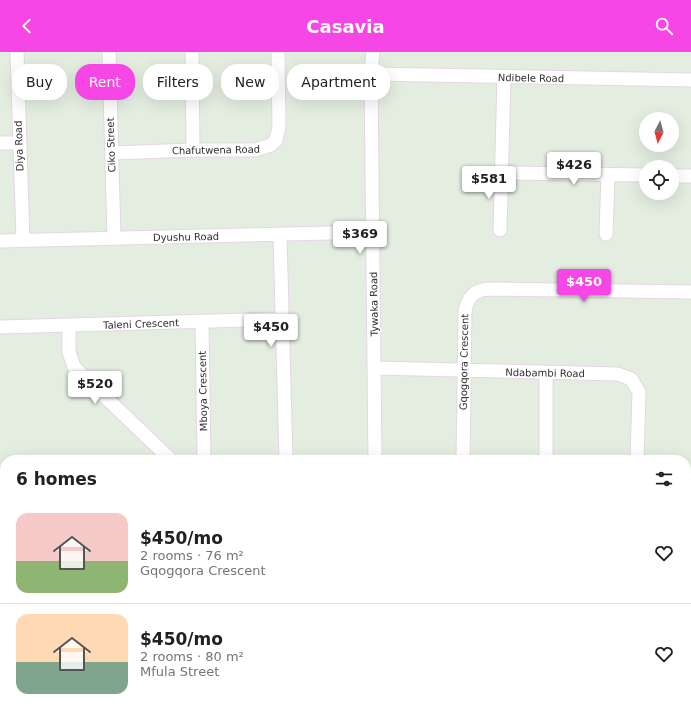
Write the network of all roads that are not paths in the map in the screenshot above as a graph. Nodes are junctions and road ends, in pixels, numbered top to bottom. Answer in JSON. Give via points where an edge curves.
{"nodes":[{"id":1,"x":17,"y":52,"type":"edge"},
{"id":2,"x":109,"y":52,"type":"edge"},
{"id":3,"x":192,"y":52,"type":"edge"},
{"id":4,"x":278,"y":52,"type":"edge"},
{"id":5,"x":374,"y":52,"type":"edge"},
{"id":6,"x":372,"y":64,"type":"edge"},
{"id":7,"x":390,"y":74,"type":"edge"},
{"id":8,"x":504,"y":77,"type":"junction"},
{"id":9,"x":691,"y":80,"type":"edge"},
{"id":10,"x":371,"y":100,"type":"edge"},
{"id":11,"x":19,"y":142,"type":"junction"},
{"id":12,"x":0,"y":143,"type":"edge"},
{"id":13,"x":193,"y":150,"type":"junction"},
{"id":14,"x":112,"y":153,"type":"junction"},
{"id":15,"x":503,"y":173,"type":"junction"},
{"id":16,"x":608,"y":175,"type":"junction"},
{"id":17,"x":639,"y":175,"type":"edge"},
{"id":18,"x":679,"y":176,"type":"edge"},
{"id":19,"x":691,"y":176,"type":"edge"},
{"id":20,"x":500,"y":230,"type":"dead end"},
{"id":21,"x":373,"y":232,"type":"junction"},
{"id":22,"x":606,"y":234,"type":"dead end"},
{"id":23,"x":280,"y":235,"type":"junction"},
{"id":24,"x":114,"y":238,"type":"junction"},
{"id":25,"x":0,"y":240,"type":"edge"},
{"id":26,"x":23,"y":240,"type":"junction"},
{"id":27,"x":691,"y":292,"type":"edge"},
{"id":28,"x":283,"y":319,"type":"junction"},
{"id":29,"x":202,"y":322,"type":"junction"},
{"id":30,"x":68,"y":326,"type":"junction"},
{"id":31,"x":0,"y":327,"type":"edge"},
{"id":32,"x":375,"y":368,"type":"junction"},
{"id":33,"x":463,"y":370,"type":"junction"},
{"id":34,"x":546,"y":373,"type":"junction"},
{"id":35,"x":167,"y":455,"type":"edge"},
{"id":36,"x":204,"y":455,"type":"edge"},
{"id":37,"x":286,"y":455,"type":"edge"},
{"id":38,"x":375,"y":455,"type":"edge"},
{"id":39,"x":463,"y":455,"type":"edge"},
{"id":40,"x":546,"y":455,"type":"edge"},
{"id":41,"x":637,"y":455,"type":"edge"}],
"edges":[{"from":1,"to":11,"type":"street","name":"Diya Road"},
{"from":2,"to":14,"type":"street","name":"Ciko Street"},
{"from":3,"to":13,"type":"street"},
{"from":4,"to":13,"type":"street","name":"Chafutwena Road","via":[[279,127],[276,140],[264,149]]},
{"from":5,"to":6,"type":"street","name":"Tywaka Road"},
{"from":7,"to":8,"type":"street","name":"Ndibele Road"},
{"from":8,"to":9,"type":"street","name":"Ndibele Road"},
{"from":8,"to":15,"type":"street"},
{"from":10,"to":21,"type":"street","name":"Tywaka Road"},
{"from":11,"to":12,"type":"street"},
{"from":11,"to":26,"type":"street","name":"Diya Road"},
{"from":13,"to":14,"type":"street","name":"Chafutwena Road"},
{"from":14,"to":24,"type":"street","name":"Ciko Street"},
{"from":15,"to":16,"type":"street"},
{"from":15,"to":20,"type":"street"},
{"from":16,"to":17,"type":"street"},
{"from":16,"to":22,"type":"street"},
{"from":18,"to":19,"type":"street"},
{"from":21,"to":23,"type":"street","name":"Dyushu Road"},
{"from":21,"to":32,"type":"street","name":"Tywaka Road"},
{"from":23,"to":24,"type":"street","name":"Dyushu Road"},
{"from":23,"to":28,"type":"street"},
{"from":24,"to":26,"type":"street","name":"Dyushu Road"},
{"from":25,"to":26,"type":"street","name":"Dyushu Road"},
{"from":27,"to":33,"type":"street","name":"Gqogqora Crescent","via":[[480,290],[472,294],[466,304]]},
{"from":28,"to":29,"type":"street","name":"Taleni Crescent"},
{"from":28,"to":37,"type":"street"},
{"from":29,"to":30,"type":"street","name":"Taleni Crescent"},
{"from":29,"to":36,"type":"street","name":"Mboya Crescent"},
{"from":30,"to":31,"type":"street","name":"Taleni Crescent"},
{"from":30,"to":35,"type":"street","via":[[69,352],[74,367]]},
{"from":32,"to":33,"type":"street","name":"Ndabambi Road"},
{"from":32,"to":38,"type":"street","name":"Tywaka Road"},
{"from":33,"to":34,"type":"street","name":"Ndabambi Road"},
{"from":33,"to":39,"type":"street","name":"Gqogqora Crescent"},
{"from":34,"to":40,"type":"street"},
{"from":34,"to":41,"type":"street","name":"Ndabambi Road","via":[[618,374],[631,380],[639,392]]}]}
